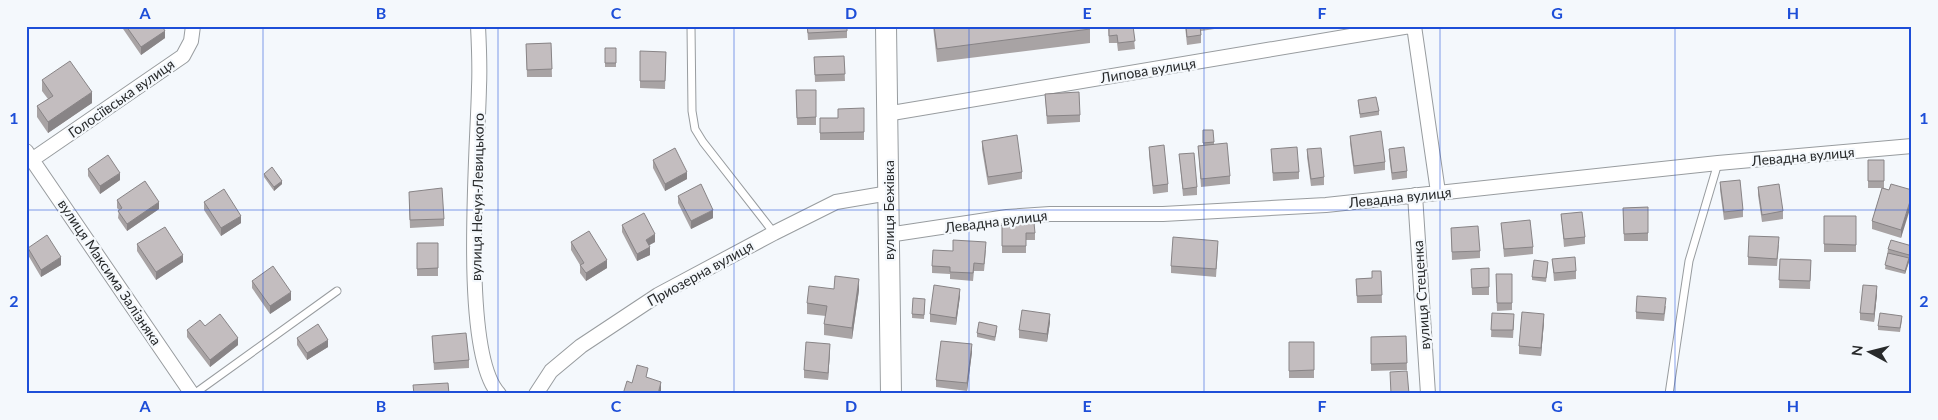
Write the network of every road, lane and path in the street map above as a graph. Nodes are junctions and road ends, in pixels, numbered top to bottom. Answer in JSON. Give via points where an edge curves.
{"nodes":[{"id":1,"x":193,"y":26,"type":"edge"},
{"id":2,"x":478,"y":26,"type":"edge"},
{"id":3,"x":691,"y":26,"type":"edge"},
{"id":4,"x":886,"y":26,"type":"edge"},
{"id":5,"x":1410,"y":26,"type":"edge"},
{"id":6,"x":1414,"y":26,"type":"edge"},
{"id":7,"x":886,"y":114,"type":"junction"},
{"id":8,"x":1912,"y":146,"type":"edge"},
{"id":9,"x":30,"y":155,"type":"edge"},
{"id":10,"x":1718,"y":163,"type":"junction"},
{"id":11,"x":1438,"y":192,"type":"junction"},
{"id":12,"x":889,"y":193,"type":"junction"},
{"id":13,"x":1415,"y":195,"type":"junction"},
{"id":14,"x":774,"y":233,"type":"junction"},
{"id":15,"x":888,"y":235,"type":"junction"},
{"id":16,"x":337,"y":291,"type":"dead end"},
{"id":17,"x":193,"y":394,"type":"edge"},
{"id":18,"x":499,"y":394,"type":"edge"},
{"id":19,"x":536,"y":394,"type":"edge"},
{"id":20,"x":891,"y":394,"type":"edge"},
{"id":21,"x":1428,"y":394,"type":"edge"},
{"id":22,"x":1669,"y":394,"type":"edge"}],
"edges":[{"from":1,"to":9,"type":"street","name":"Голосіївська вулиця","via":[[191,42],[183,56]]},
{"from":2,"to":18,"type":"street","name":"вулиця Нечуя-Левицького","via":[[474,259],[484,362]]},
{"from":3,"to":14,"type":"lane","via":[[695,129]]},
{"from":4,"to":7,"type":"main road","name":"вулиця Бежівка"},
{"from":5,"to":7,"type":"street","name":"Липова вулиця"},
{"from":6,"to":11,"type":"street"},
{"from":7,"to":12,"type":"main road","name":"вулиця Бежівка"},
{"from":8,"to":10,"type":"street","name":"Левадна вулиця"},
{"from":9,"to":17,"type":"street","name":"вулиця Максима Залізняка"},
{"from":10,"to":11,"type":"street","name":"Левадна вулиця"},
{"from":10,"to":22,"type":"lane","via":[[1689,262]]},
{"from":11,"to":13,"type":"street","name":"Левадна вулиця"},
{"from":12,"to":14,"type":"street","name":"Приозерна вулиця","via":[[836,202]]},
{"from":12,"to":15,"type":"main road","name":"вулиця Бежівка"},
{"from":13,"to":15,"type":"street","name":"Левадна вулиця","via":[[1244,210],[1041,214]]},
{"from":13,"to":21,"type":"street","name":"вулиця Стеценка"},
{"from":14,"to":19,"type":"street","name":"Приозерна вулиця","via":[[658,295],[581,346],[551,371]]},
{"from":15,"to":20,"type":"main road","name":"вулиця Бежівка"},
{"from":16,"to":17,"type":"lane"}]}
